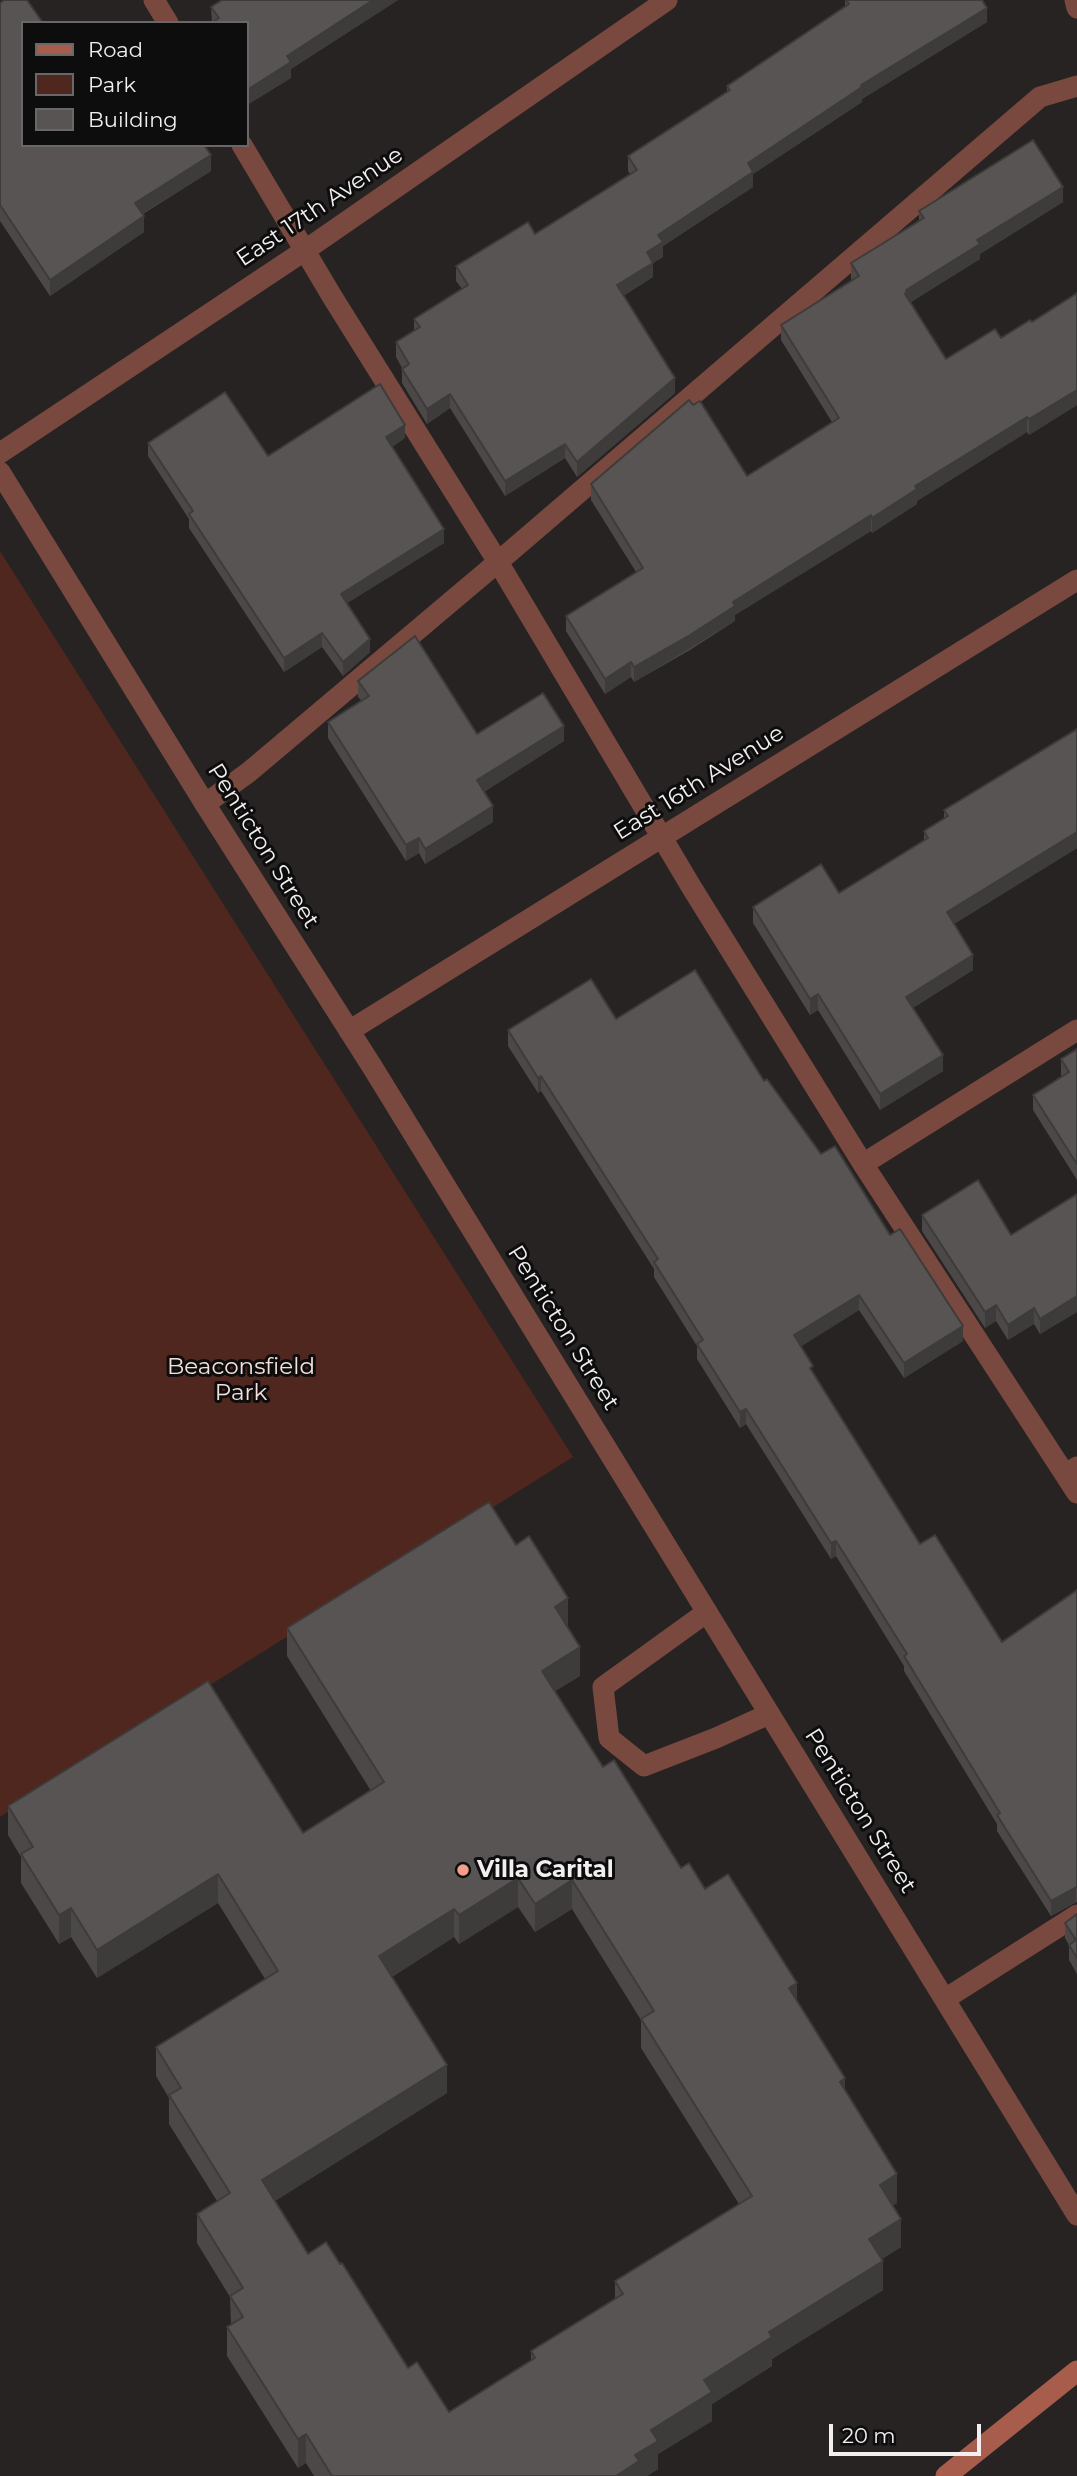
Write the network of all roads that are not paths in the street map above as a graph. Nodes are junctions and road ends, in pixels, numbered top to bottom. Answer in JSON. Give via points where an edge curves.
{"nodes":[{"id":1,"x":154,"y":0,"type":"edge"},
{"id":2,"x":667,"y":0,"type":"edge"},
{"id":3,"x":1076,"y":0,"type":"edge"},
{"id":4,"x":1077,"y":8,"type":"edge"},
{"id":5,"x":167,"y":21,"type":"edge"},
{"id":6,"x":1077,"y":86,"type":"edge"},
{"id":7,"x":243,"y":147,"type":"edge"},
{"id":8,"x":304,"y":251,"type":"junction"},
{"id":9,"x":0,"y":453,"type":"edge"},
{"id":10,"x":0,"y":472,"type":"edge"},
{"id":11,"x":498,"y":562,"type":"junction"},
{"id":12,"x":1077,"y":580,"type":"edge"},
{"id":13,"x":205,"y":804,"type":"junction"},
{"id":14,"x":661,"y":837,"type":"junction"},
{"id":15,"x":1077,"y":1030,"type":"edge"},
{"id":16,"x":349,"y":1031,"type":"junction"},
{"id":17,"x":863,"y":1164,"type":"junction"},
{"id":18,"x":1071,"y":1470,"type":"edge"},
{"id":19,"x":1077,"y":1493,"type":"edge"},
{"id":20,"x":707,"y":1612,"type":"junction"},
{"id":21,"x":769,"y":1714,"type":"junction"},
{"id":22,"x":1077,"y":1915,"type":"edge"},
{"id":23,"x":945,"y":1998,"type":"junction"},
{"id":24,"x":1077,"y":2215,"type":"edge"},
{"id":25,"x":1077,"y":2371,"type":"edge"},
{"id":26,"x":946,"y":2476,"type":"edge"}],
"edges":[{"from":1,"to":5,"type":"street"},
{"from":2,"to":8,"type":"street","name":"East 17th Avenue"},
{"from":3,"to":4,"type":"street"},
{"from":6,"to":11,"type":"street","via":[[1040,97]]},
{"from":7,"to":8,"type":"street"},
{"from":8,"to":9,"type":"street","name":"East 17th Avenue"},
{"from":8,"to":11,"type":"street"},
{"from":10,"to":13,"type":"street","name":"Penticton Street"},
{"from":11,"to":13,"type":"street"},
{"from":11,"to":14,"type":"street"},
{"from":12,"to":14,"type":"street","name":"East 16th Avenue"},
{"from":13,"to":16,"type":"street","name":"Penticton Street"},
{"from":14,"to":16,"type":"street","name":"East 16th Avenue"},
{"from":14,"to":17,"type":"street"},
{"from":15,"to":17,"type":"street"},
{"from":16,"to":20,"type":"street","name":"Penticton Street"},
{"from":17,"to":18,"type":"street"},
{"from":18,"to":19,"type":"street"},
{"from":20,"to":21,"type":"street","name":"Penticton Street"},
{"from":20,"to":21,"type":"street","via":[[603,1687],[609,1738],[644,1766]]},
{"from":21,"to":23,"type":"street","name":"Penticton Street"},
{"from":22,"to":23,"type":"street"},
{"from":23,"to":24,"type":"street","name":"Penticton Street"},
{"from":25,"to":26,"type":"main road"}]}
